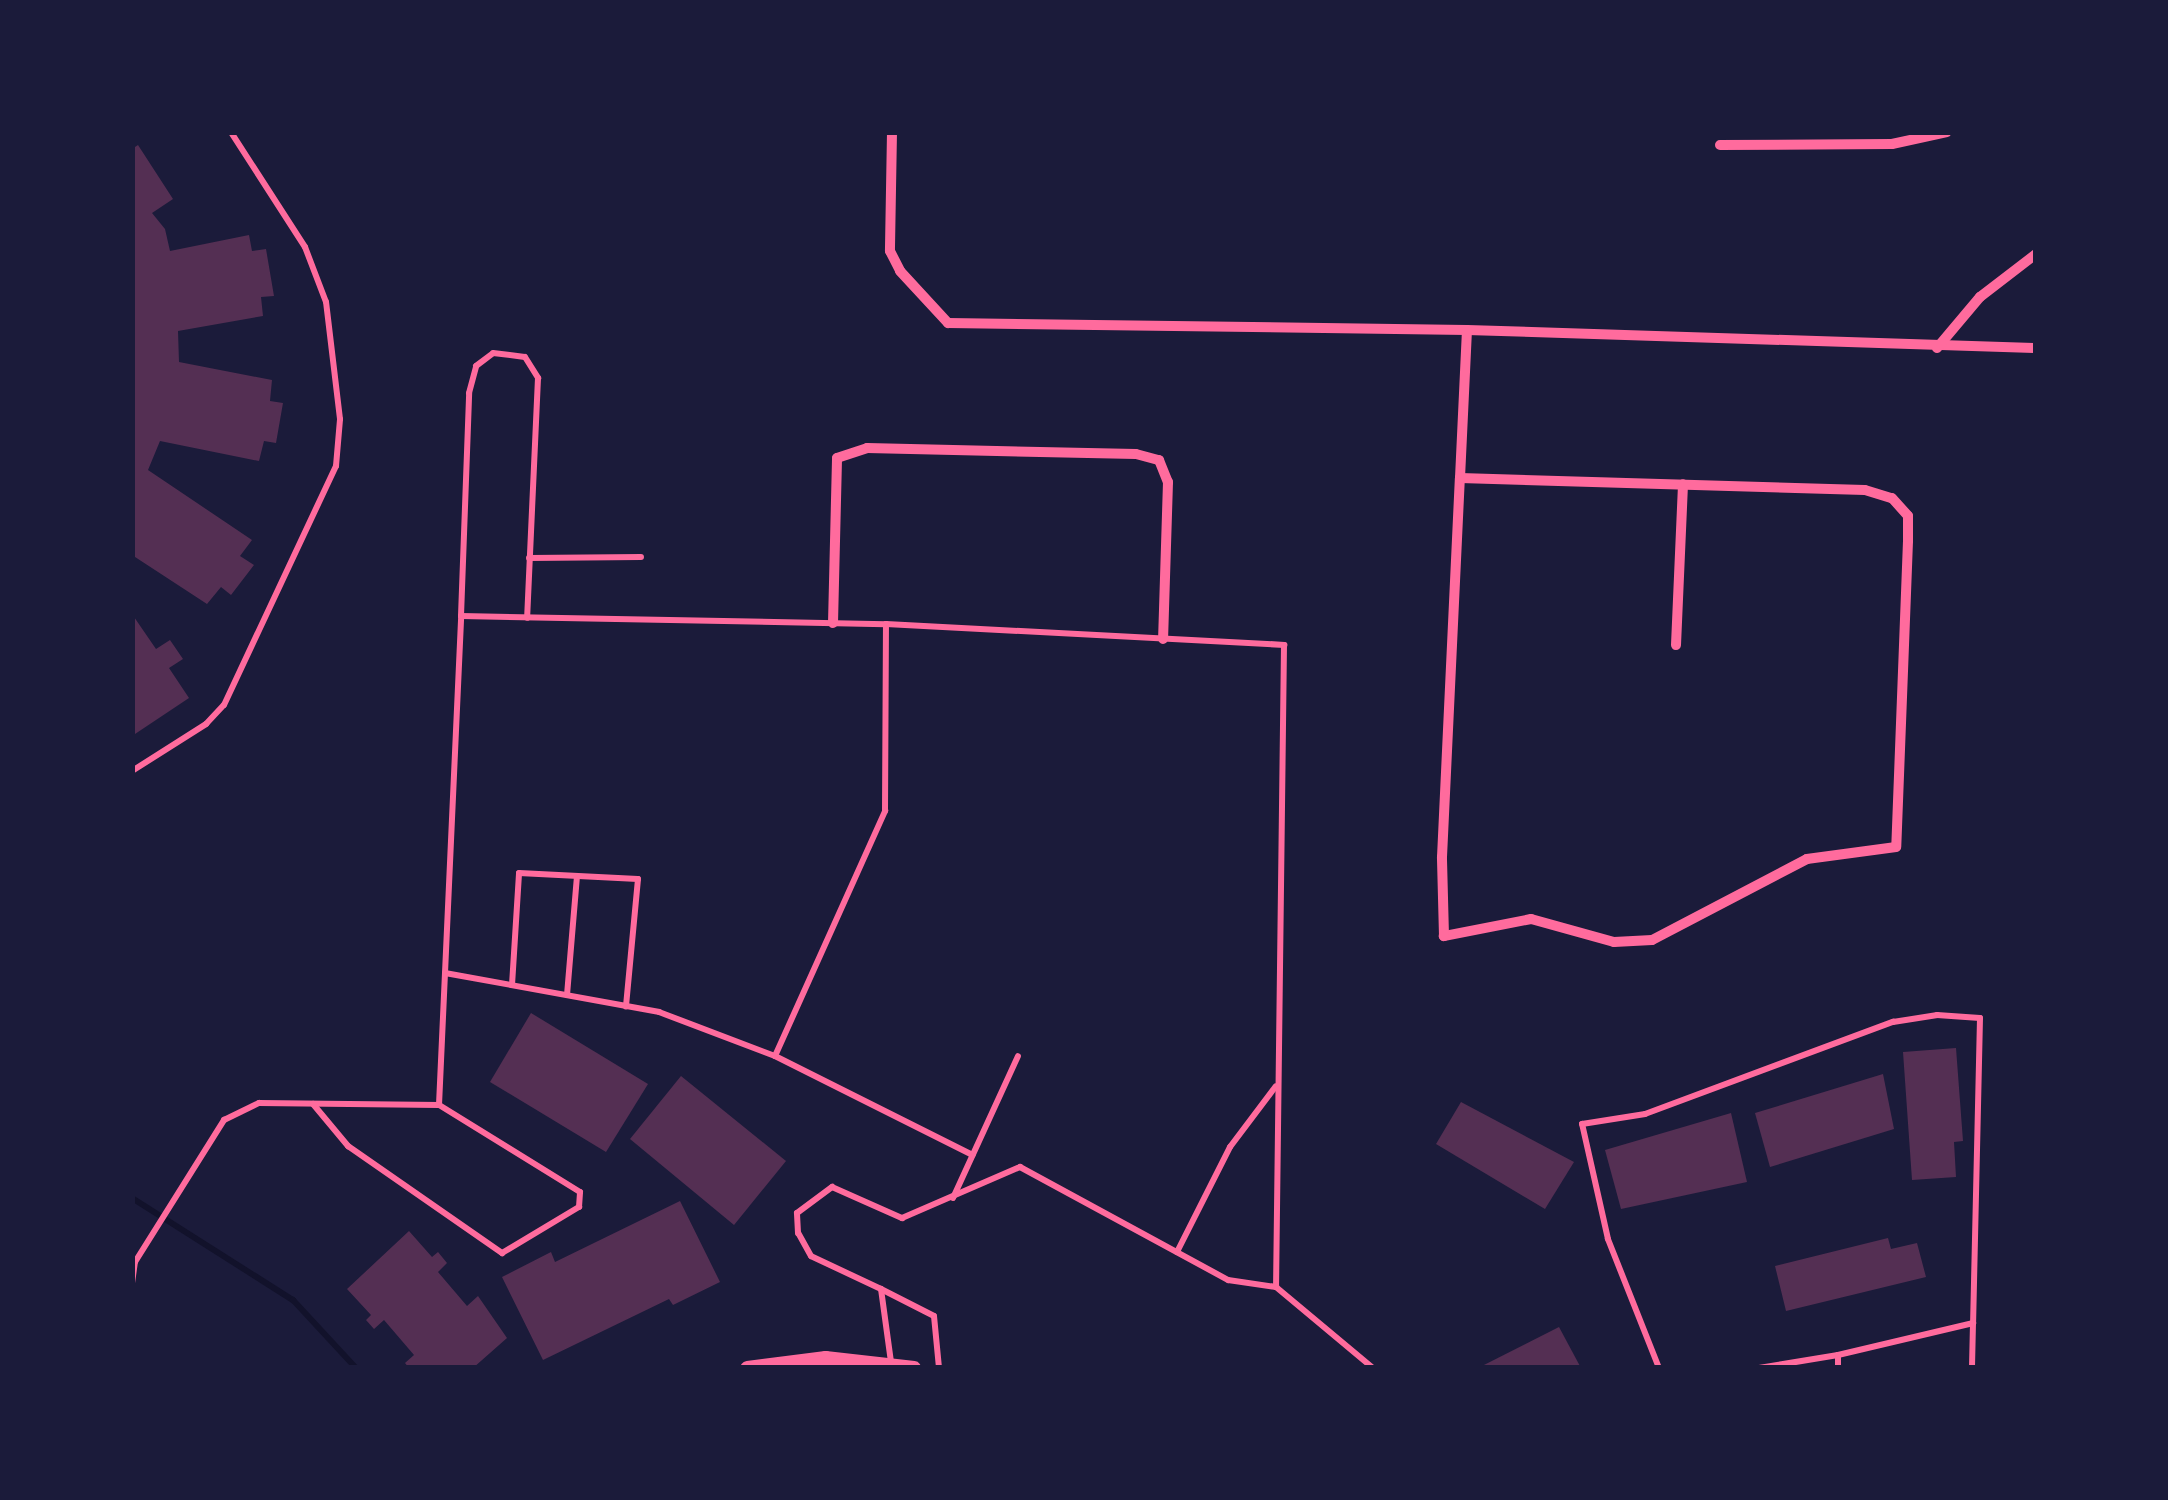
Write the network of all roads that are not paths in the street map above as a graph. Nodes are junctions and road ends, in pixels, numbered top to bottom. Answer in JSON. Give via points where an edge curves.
{"nodes":[{"id":1,"x":231,"y":132,"type":"edge"},
{"id":2,"x":892,"y":132,"type":"edge"},
{"id":3,"x":1947,"y":132,"type":"edge"},
{"id":4,"x":1720,"y":145,"type":"dead end"},
{"id":5,"x":2036,"y":254,"type":"edge"},
{"id":6,"x":1468,"y":330,"type":"junction"},
{"id":7,"x":1937,"y":348,"type":"junction"},
{"id":8,"x":2036,"y":348,"type":"edge"},
{"id":9,"x":1460,"y":478,"type":"junction"},
{"id":10,"x":1682,"y":484,"type":"junction"},
{"id":11,"x":641,"y":557,"type":"dead end"},
{"id":12,"x":529,"y":558,"type":"junction"},
{"id":13,"x":461,"y":616,"type":"junction"},
{"id":14,"x":526,"y":618,"type":"junction"},
{"id":15,"x":833,"y":623,"type":"junction"},
{"id":16,"x":886,"y":624,"type":"junction"},
{"id":17,"x":1163,"y":639,"type":"junction"},
{"id":18,"x":1676,"y":645,"type":"dead end"},
{"id":19,"x":132,"y":770,"type":"edge"},
{"id":20,"x":577,"y":876,"type":"junction"},
{"id":21,"x":445,"y":973,"type":"junction"},
{"id":22,"x":512,"y":985,"type":"junction"},
{"id":23,"x":567,"y":995,"type":"junction"},
{"id":24,"x":626,"y":1006,"type":"junction"},
{"id":25,"x":775,"y":1056,"type":"junction"},
{"id":26,"x":1018,"y":1056,"type":"dead end"},
{"id":27,"x":1276,"y":1084,"type":"junction"},
{"id":28,"x":312,"y":1104,"type":"junction"},
{"id":29,"x":439,"y":1104,"type":"junction"},
{"id":30,"x":973,"y":1155,"type":"junction"},
{"id":31,"x":952,"y":1199,"type":"junction"},
{"id":32,"x":1176,"y":1252,"type":"junction"},
{"id":33,"x":134,"y":1262,"type":"edge"},
{"id":34,"x":132,"y":1283,"type":"edge"},
{"id":35,"x":1276,"y":1287,"type":"junction"},
{"id":36,"x":881,"y":1289,"type":"junction"},
{"id":37,"x":1973,"y":1323,"type":"junction"},
{"id":38,"x":1838,"y":1356,"type":"junction"},
{"id":39,"x":890,"y":1362,"type":"junction"},
{"id":40,"x":747,"y":1368,"type":"edge"},
{"id":41,"x":912,"y":1368,"type":"edge"},
{"id":42,"x":939,"y":1368,"type":"edge"},
{"id":43,"x":1373,"y":1368,"type":"edge"},
{"id":44,"x":1659,"y":1368,"type":"edge"},
{"id":45,"x":1759,"y":1368,"type":"edge"},
{"id":46,"x":1838,"y":1368,"type":"edge"},
{"id":47,"x":1972,"y":1368,"type":"edge"}],
"edges":[{"from":1,"to":19,"type":"lane","via":[[304,247],[326,302],[339,402],[336,466],[224,705],[206,724]]},
{"from":2,"to":6,"type":"street","via":[[888,233],[908,280],[948,323]]},
{"from":3,"to":4,"type":"street","via":[[1892,144]]},
{"from":5,"to":7,"type":"street","via":[[1980,298]]},
{"from":6,"to":7,"type":"street"},
{"from":6,"to":9,"type":"street"},
{"from":7,"to":8,"type":"street"},
{"from":9,"to":10,"type":"street"},
{"from":9,"to":10,"type":"street","via":[[1444,936],[1531,919],[1614,942],[1666,936],[1819,855],[1896,846],[1908,516],[1880,492]]},
{"from":10,"to":18,"type":"street"},
{"from":11,"to":12,"type":"lane"},
{"from":12,"to":13,"type":"lane","via":[[538,378],[525,357],[493,353],[476,366],[468,393]]},
{"from":12,"to":14,"type":"lane"},
{"from":13,"to":14,"type":"lane"},
{"from":13,"to":21,"type":"lane"},
{"from":14,"to":15,"type":"lane"},
{"from":15,"to":16,"type":"lane"},
{"from":15,"to":17,"type":"street","via":[[837,458],[867,448],[1136,454],[1158,460],[1168,482]]},
{"from":16,"to":17,"type":"lane"},
{"from":16,"to":25,"type":"lane","via":[[884,811]]},
{"from":17,"to":27,"type":"lane","via":[[1284,646]]},
{"from":20,"to":22,"type":"lane","via":[[519,874]]},
{"from":20,"to":23,"type":"lane"},
{"from":20,"to":24,"type":"lane","via":[[638,880]]},
{"from":21,"to":22,"type":"lane"},
{"from":21,"to":29,"type":"lane"},
{"from":22,"to":23,"type":"lane"},
{"from":23,"to":24,"type":"lane"},
{"from":24,"to":25,"type":"lane"},
{"from":25,"to":30,"type":"lane"},
{"from":26,"to":30,"type":"lane"},
{"from":27,"to":32,"type":"lane","via":[[1230,1147]]},
{"from":27,"to":35,"type":"lane"},
{"from":28,"to":29,"type":"lane"},
{"from":28,"to":29,"type":"lane","via":[[348,1146],[502,1253],[578,1206],[580,1192]]},
{"from":28,"to":33,"type":"lane","via":[[259,1103],[224,1120]]},
{"from":30,"to":31,"type":"lane"},
{"from":31,"to":32,"type":"lane","via":[[1020,1167]]},
{"from":31,"to":36,"type":"lane","via":[[902,1218],[832,1187],[797,1213],[798,1233],[811,1256]]},
{"from":32,"to":35,"type":"lane","via":[[1228,1280]]},
{"from":33,"to":34,"type":"lane"},
{"from":35,"to":43,"type":"lane"},
{"from":36,"to":39,"type":"lane"},
{"from":36,"to":42,"type":"lane","via":[[934,1316]]},
{"from":37,"to":38,"type":"lane"},
{"from":37,"to":44,"type":"lane","via":[[1980,1018],[1893,1022],[1645,1114],[1582,1124],[1608,1239]]},
{"from":37,"to":47,"type":"lane"},
{"from":38,"to":45,"type":"lane"},
{"from":38,"to":46,"type":"lane"},
{"from":39,"to":40,"type":"street","via":[[825,1358]]},
{"from":39,"to":41,"type":"street"}]}
